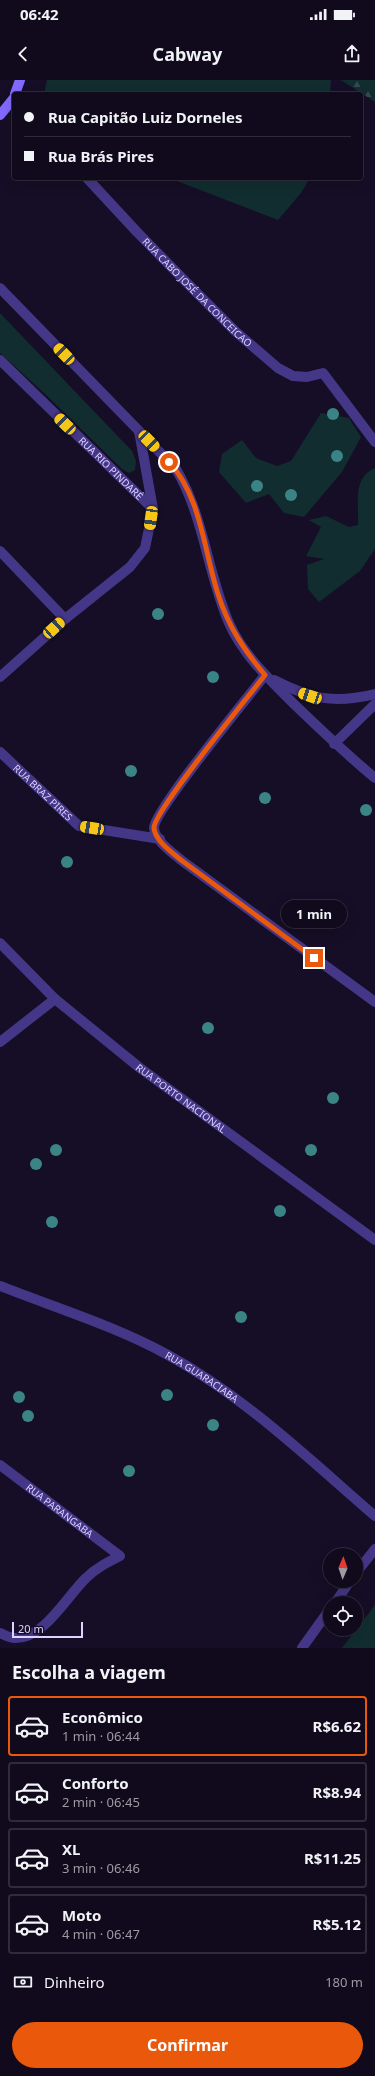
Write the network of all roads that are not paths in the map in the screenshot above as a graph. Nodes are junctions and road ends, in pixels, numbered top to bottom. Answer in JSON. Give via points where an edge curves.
{"nodes":[{"id":1,"x":20,"y":80,"type":"edge"},
{"id":2,"x":16,"y":92,"type":"edge"},
{"id":3,"x":12,"y":100,"type":"edge"},
{"id":4,"x":0,"y":114,"type":"edge"},
{"id":5,"x":89,"y":180,"type":"edge"},
{"id":6,"x":0,"y":288,"type":"edge"},
{"id":7,"x":0,"y":360,"type":"edge"},
{"id":8,"x":139,"y":431,"type":"junction"},
{"id":9,"x":375,"y":442,"type":"edge"},
{"id":10,"x":153,"y":509,"type":"junction"},
{"id":11,"x":0,"y":551,"type":"edge"},
{"id":12,"x":65,"y":618,"type":"junction"},
{"id":13,"x":265,"y":675,"type":"junction"},
{"id":14,"x":0,"y":677,"type":"edge"},
{"id":15,"x":375,"y":694,"type":"edge"},
{"id":16,"x":375,"y":704,"type":"edge"},
{"id":17,"x":334,"y":744,"type":"junction"},
{"id":18,"x":0,"y":752,"type":"edge"},
{"id":19,"x":375,"y":778,"type":"edge"},
{"id":20,"x":157,"y":836,"type":"junction"},
{"id":21,"x":0,"y":943,"type":"edge"},
{"id":22,"x":55,"y":999,"type":"junction"},
{"id":23,"x":375,"y":1002,"type":"edge"},
{"id":24,"x":0,"y":1042,"type":"edge"},
{"id":25,"x":375,"y":1240,"type":"edge"},
{"id":26,"x":0,"y":1286,"type":"edge"},
{"id":27,"x":0,"y":1465,"type":"edge"},
{"id":28,"x":375,"y":1516,"type":"edge"},
{"id":29,"x":375,"y":1550,"type":"edge"},
{"id":30,"x":363,"y":1565,"type":"edge"},
{"id":31,"x":323,"y":1619,"type":"edge"},
{"id":32,"x":0,"y":1633,"type":"edge"},
{"id":33,"x":302,"y":1648,"type":"edge"}],
"edges":[{"from":1,"to":2,"type":"main road"},
{"from":3,"to":4,"type":"main road"},
{"from":5,"to":9,"type":"street","name":"RUA CABO JOSÉ DA CONCEICAO","via":[[189,285],[278,368],[293,376],[307,377],[323,373]]},
{"from":6,"to":8,"type":"street"},
{"from":7,"to":10,"type":"street","name":"RUA RIO PINDARÉ"},
{"from":8,"to":10,"type":"street"},
{"from":8,"to":13,"type":"street","via":[[176,469],[184,482],[193,504],[218,595],[229,622],[246,653]]},
{"from":10,"to":12,"type":"street","via":[[147,540],[139,556],[130,567]]},
{"from":11,"to":12,"type":"street"},
{"from":12,"to":14,"type":"street"},
{"from":13,"to":15,"type":"street","via":[[294,690],[321,699],[337,700]]},
{"from":13,"to":17,"type":"street"},
{"from":13,"to":20,"type":"street","via":[[157,818],[154,827]]},
{"from":16,"to":17,"type":"street"},
{"from":17,"to":19,"type":"street"},
{"from":18,"to":20,"type":"street","name":"RUA BRAZ PIRES","via":[[79,826]]},
{"from":20,"to":23,"type":"street","via":[[181,860]]},
{"from":21,"to":22,"type":"street","name":"RUA PORTO NACIONAL"},
{"from":22,"to":24,"type":"street"},
{"from":22,"to":25,"type":"street","name":"RUA PORTO NACIONAL","via":[[140,1068]]},
{"from":26,"to":28,"type":"street","name":"RUA GUARACIABA","via":[[100,1324],[168,1355],[271,1425]]},
{"from":27,"to":32,"type":"street","name":"RUA PARANGABA","via":[[120,1556],[86,1578],[37,1631],[16,1638]]},
{"from":29,"to":30,"type":"street"},
{"from":31,"to":33,"type":"street"}]}
